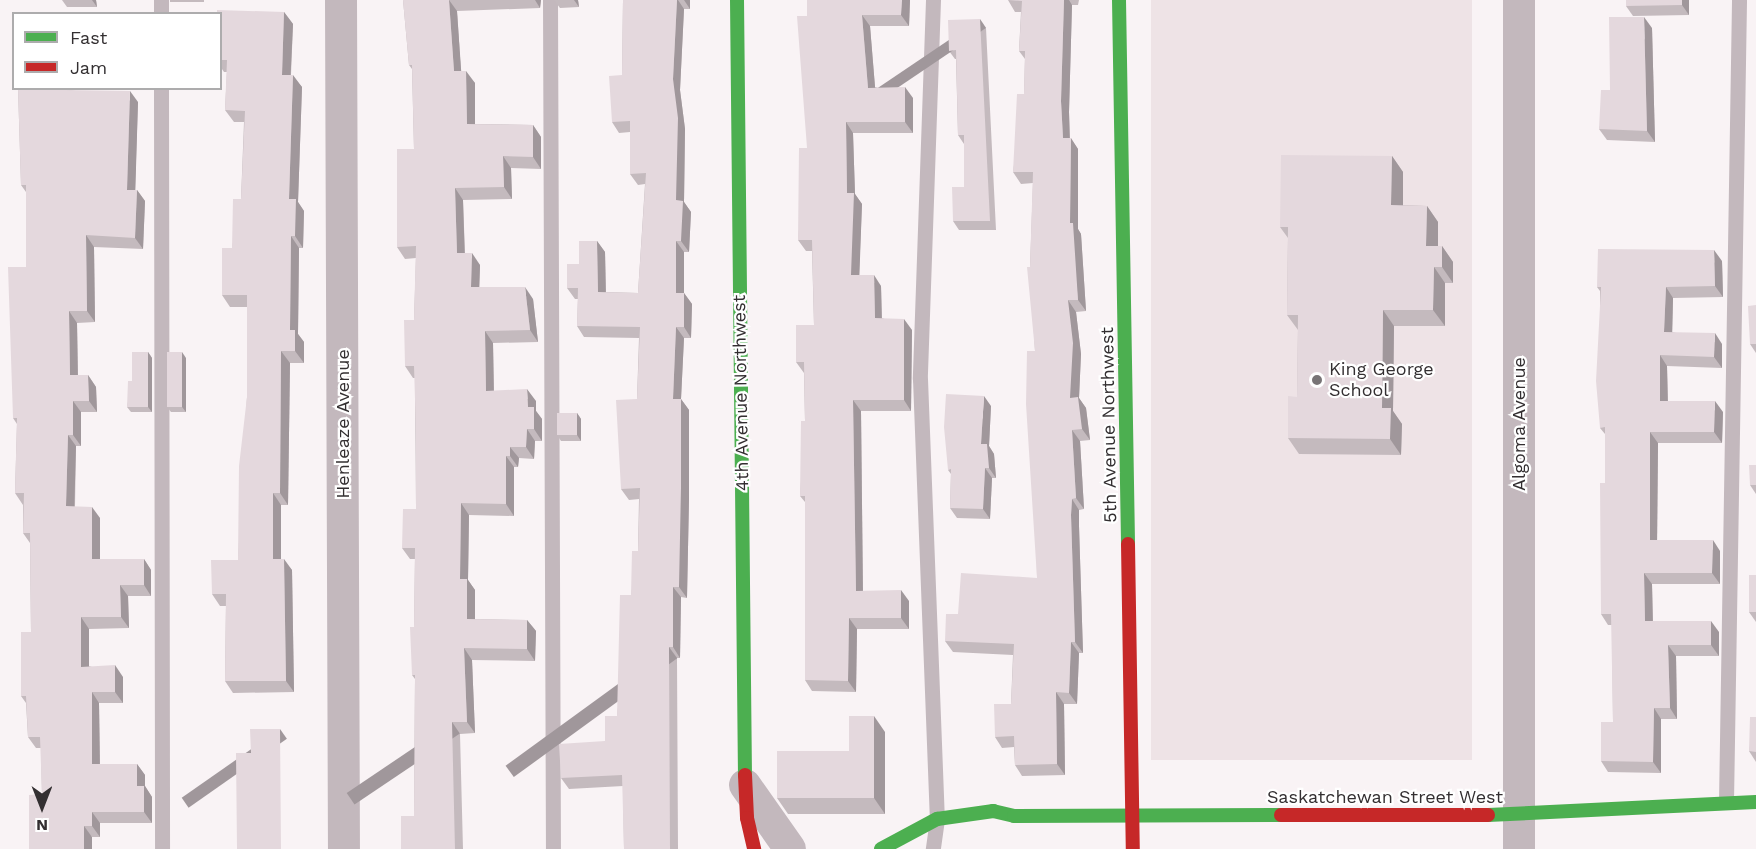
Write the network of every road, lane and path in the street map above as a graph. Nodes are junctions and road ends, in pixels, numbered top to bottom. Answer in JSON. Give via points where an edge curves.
{"nodes":[{"id":1,"x":341,"y":0,"type":"edge"},
{"id":2,"x":550,"y":0,"type":"edge"},
{"id":3,"x":737,"y":0,"type":"edge"},
{"id":4,"x":933,"y":0,"type":"edge"},
{"id":5,"x":1119,"y":0,"type":"edge"},
{"id":6,"x":1519,"y":0,"type":"edge"},
{"id":7,"x":1740,"y":0,"type":"edge"},
{"id":8,"x":161,"y":90,"type":"edge"},
{"id":9,"x":745,"y":785,"type":"junction"},
{"id":10,"x":1726,"y":802,"type":"junction"},
{"id":11,"x":1756,"y":802,"type":"edge"},
{"id":12,"x":1135,"y":815,"type":"junction"},
{"id":13,"x":1519,"y":815,"type":"junction"},
{"id":14,"x":1014,"y":816,"type":"junction"},
{"id":15,"x":937,"y":819,"type":"junction"},
{"id":16,"x":995,"y":827,"type":"dead end"},
{"id":17,"x":953,"y":834,"type":"dead end"},
{"id":18,"x":930,"y":846,"type":"edge"},
{"id":19,"x":162,"y":849,"type":"edge"},
{"id":20,"x":344,"y":849,"type":"edge"},
{"id":21,"x":553,"y":849,"type":"edge"},
{"id":22,"x":754,"y":849,"type":"edge"},
{"id":23,"x":790,"y":849,"type":"edge"},
{"id":24,"x":881,"y":849,"type":"edge"},
{"id":25,"x":1133,"y":849,"type":"edge"},
{"id":26,"x":1519,"y":849,"type":"edge"}],
"edges":[{"from":1,"to":20,"type":"street","name":"Henleaze Avenue"},
{"from":2,"to":21,"type":"lane"},
{"from":3,"to":9,"type":"street","name":"4th Avenue Northwest"},
{"from":4,"to":15,"type":"lane","via":[[920,379]]},
{"from":5,"to":12,"type":"street","name":"5th Avenue Northwest"},
{"from":6,"to":13,"type":"street","name":"Algoma Avenue"},
{"from":7,"to":10,"type":"lane"},
{"from":8,"to":19,"type":"lane"},
{"from":9,"to":22,"type":"street","name":"4th Avenue Northwest"},
{"from":9,"to":23,"type":"street"},
{"from":10,"to":11,"type":"street","name":"Saskatchewan Street West"},
{"from":10,"to":13,"type":"street","name":"Saskatchewan Street West"},
{"from":12,"to":13,"type":"street","name":"Saskatchewan Street West"},
{"from":12,"to":14,"type":"street","name":"Saskatchewan Street West"},
{"from":12,"to":25,"type":"street","name":"5th Avenue Northwest"},
{"from":13,"to":26,"type":"street","name":"Algoma Avenue"},
{"from":14,"to":15,"type":"street","name":"Saskatchewan Street West","via":[[993,811]]},
{"from":14,"to":16,"type":"street","name":"Saskatchewan Street West"},
{"from":15,"to":18,"type":"lane"},
{"from":15,"to":24,"type":"street","name":"Saskatchewan Street West"},
{"from":17,"to":18,"type":"street"}]}
